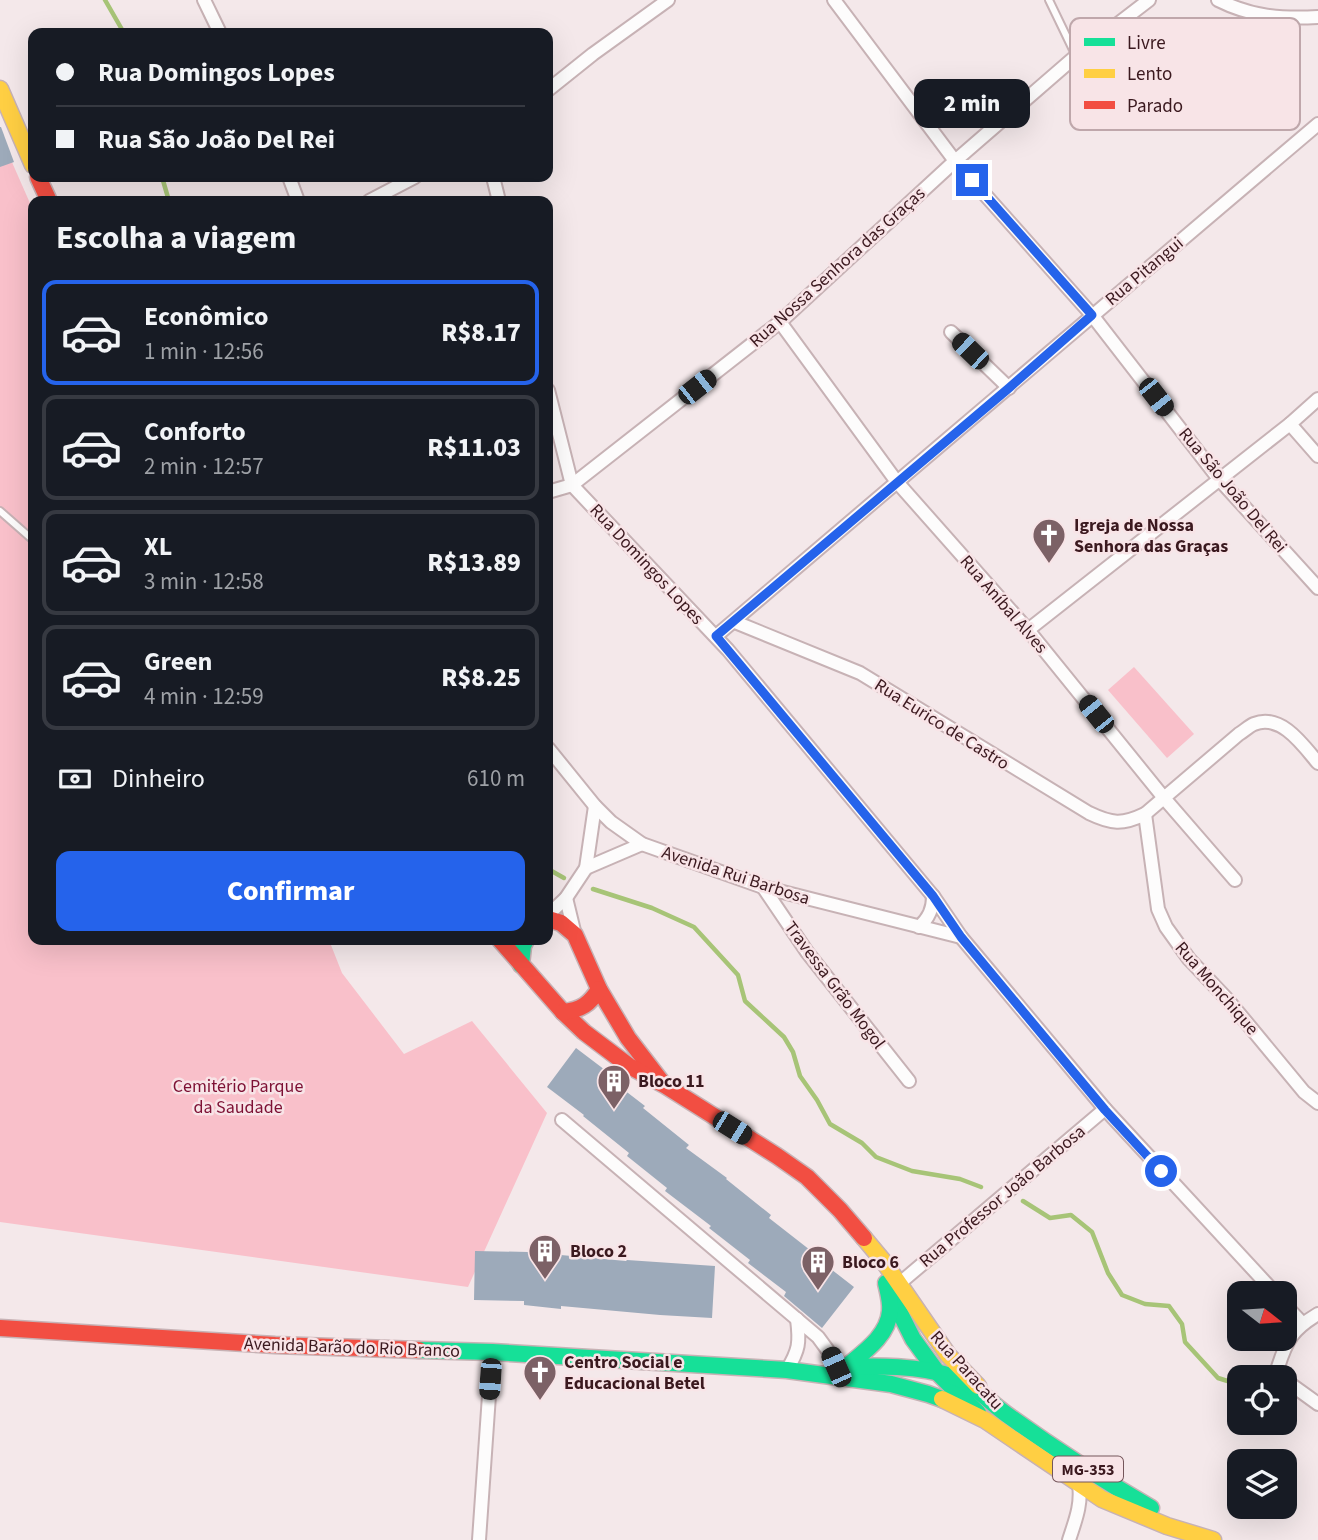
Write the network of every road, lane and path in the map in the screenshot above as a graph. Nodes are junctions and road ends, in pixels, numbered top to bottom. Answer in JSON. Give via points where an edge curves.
{"nodes":[{"id":1,"x":204,"y":0,"type":"edge"},
{"id":2,"x":668,"y":0,"type":"edge"},
{"id":3,"x":834,"y":0,"type":"edge"},
{"id":4,"x":1049,"y":0,"type":"edge"},
{"id":5,"x":1149,"y":0,"type":"edge"},
{"id":6,"x":1218,"y":0,"type":"edge"},
{"id":7,"x":1318,"y":16,"type":"edge"},
{"id":8,"x":1126,"y":18,"type":"edge"},
{"id":9,"x":1280,"y":18,"type":"edge"},
{"id":10,"x":1297,"y":18,"type":"edge"},
{"id":11,"x":218,"y":28,"type":"edge"},
{"id":12,"x":1070,"y":44,"type":"edge"},
{"id":13,"x":1070,"y":61,"type":"edge"},
{"id":14,"x":553,"y":86,"type":"edge"},
{"id":15,"x":0,"y":89,"type":"edge"},
{"id":16,"x":1318,"y":124,"type":"edge"},
{"id":17,"x":28,"y":153,"type":"edge"},
{"id":18,"x":955,"y":161,"type":"junction"},
{"id":19,"x":405,"y":182,"type":"edge"},
{"id":20,"x":379,"y":196,"type":"edge"},
{"id":21,"x":1092,"y":315,"type":"junction"},
{"id":22,"x":780,"y":321,"type":"junction"},
{"id":23,"x":951,"y":332,"type":"dead end"},
{"id":24,"x":1009,"y":388,"type":"junction"},
{"id":25,"x":1318,"y":400,"type":"edge"},
{"id":26,"x":553,"y":410,"type":"edge"},
{"id":27,"x":1290,"y":424,"type":"junction"},
{"id":28,"x":1318,"y":456,"type":"edge"},
{"id":29,"x":1219,"y":479,"type":"junction"},
{"id":30,"x":897,"y":482,"type":"junction"},
{"id":31,"x":572,"y":485,"type":"junction"},
{"id":32,"x":553,"y":491,"type":"edge"},
{"id":33,"x":0,"y":511,"type":"edge"},
{"id":34,"x":28,"y":536,"type":"edge"},
{"id":35,"x":1318,"y":588,"type":"edge"},
{"id":36,"x":735,"y":622,"type":"junction"},
{"id":37,"x":1028,"y":630,"type":"junction"},
{"id":38,"x":716,"y":636,"type":"junction"},
{"id":39,"x":553,"y":754,"type":"edge"},
{"id":40,"x":1318,"y":763,"type":"edge"},
{"id":41,"x":1164,"y":798,"type":"junction"},
{"id":42,"x":595,"y":806,"type":"junction"},
{"id":43,"x":1145,"y":814,"type":"junction"},
{"id":44,"x":642,"y":844,"type":"junction"},
{"id":45,"x":586,"y":868,"type":"junction"},
{"id":46,"x":1235,"y":880,"type":"dead end"},
{"id":47,"x":763,"y":887,"type":"junction"},
{"id":48,"x":933,"y":896,"type":"junction"},
{"id":49,"x":566,"y":898,"type":"junction"},
{"id":50,"x":553,"y":912,"type":"edge"},
{"id":51,"x":553,"y":919,"type":"edge"},
{"id":52,"x":919,"y":927,"type":"junction"},
{"id":53,"x":575,"y":935,"type":"junction"},
{"id":54,"x":961,"y":937,"type":"junction"},
{"id":55,"x":504,"y":945,"type":"edge"},
{"id":56,"x":524,"y":945,"type":"edge"},
{"id":57,"x":521,"y":965,"type":"junction"},
{"id":58,"x":599,"y":989,"type":"junction"},
{"id":59,"x":563,"y":1012,"type":"junction"},
{"id":60,"x":909,"y":1082,"type":"dead end"},
{"id":61,"x":666,"y":1086,"type":"junction"},
{"id":62,"x":1318,"y":1103,"type":"edge"},
{"id":63,"x":1105,"y":1110,"type":"junction"},
{"id":64,"x":562,"y":1120,"type":"dead end"},
{"id":65,"x":1264,"y":1281,"type":"edge"},
{"id":66,"x":893,"y":1283,"type":"junction"},
{"id":67,"x":1318,"y":1314,"type":"edge"},
{"id":68,"x":1297,"y":1318,"type":"edge"},
{"id":69,"x":797,"y":1319,"type":"junction"},
{"id":70,"x":1302,"y":1323,"type":"junction"},
{"id":71,"x":0,"y":1328,"type":"edge"},
{"id":72,"x":492,"y":1352,"type":"junction"},
{"id":73,"x":841,"y":1367,"type":"junction"},
{"id":74,"x":787,"y":1370,"type":"junction"},
{"id":75,"x":937,"y":1372,"type":"junction"},
{"id":76,"x":986,"y":1398,"type":"junction"},
{"id":77,"x":1318,"y":1404,"type":"edge"},
{"id":78,"x":985,"y":1420,"type":"junction"},
{"id":79,"x":1079,"y":1485,"type":"junction"},
{"id":80,"x":1195,"y":1533,"type":"junction"},
{"id":81,"x":479,"y":1540,"type":"edge"},
{"id":82,"x":1069,"y":1540,"type":"edge"},
{"id":83,"x":1213,"y":1540,"type":"edge"}],
"edges":[{"from":1,"to":11,"type":"street"},
{"from":2,"to":14,"type":"street"},
{"from":3,"to":18,"type":"street","name":"Rua São João Del Rei"},
{"from":4,"to":12,"type":"lane"},
{"from":5,"to":8,"type":"street","name":"Rua Nossa Senhora das Graças"},
{"from":6,"to":9,"type":"street","via":[[1250,13]]},
{"from":7,"to":10,"type":"street"},
{"from":13,"to":18,"type":"street","name":"Rua Nossa Senhora das Graças"},
{"from":15,"to":17,"type":"main road"},
{"from":16,"to":21,"type":"street","name":"Rua Pitangui"},
{"from":18,"to":21,"type":"street","name":"Rua São João Del Rei"},
{"from":18,"to":22,"type":"street","name":"Rua Nossa Senhora das Graças"},
{"from":19,"to":20,"type":"street"},
{"from":21,"to":24,"type":"street","name":"Rua Pitangui"},
{"from":21,"to":29,"type":"street","name":"Rua São João Del Rei"},
{"from":22,"to":30,"type":"street","name":"Rua Aníbal Alves"},
{"from":22,"to":31,"type":"street","name":"Rua Nossa Senhora das Graças"},
{"from":23,"to":24,"type":"street"},
{"from":24,"to":30,"type":"street","name":"Rua Pitangui"},
{"from":25,"to":27,"type":"street"},
{"from":26,"to":31,"type":"street","name":"Rua Domingos Lopes"},
{"from":27,"to":28,"type":"street"},
{"from":27,"to":29,"type":"street"},
{"from":29,"to":35,"type":"street","name":"Rua São João Del Rei"},
{"from":29,"to":37,"type":"street"},
{"from":30,"to":36,"type":"street","name":"Rua Pitangui"},
{"from":30,"to":37,"type":"street","name":"Rua Aníbal Alves"},
{"from":31,"to":32,"type":"street","name":"Rua Nossa Senhora das Graças"},
{"from":31,"to":38,"type":"street","name":"Rua Domingos Lopes"},
{"from":33,"to":34,"type":"lane"},
{"from":36,"to":38,"type":"street","name":"Rua Pitangui"},
{"from":36,"to":43,"type":"street","name":"Rua Eurico de Castro","via":[[860,673],[1103,820],[1130,821]]},
{"from":37,"to":41,"type":"street","name":"Rua Aníbal Alves"},
{"from":38,"to":48,"type":"street","name":"Rua Domingos Lopes"},
{"from":39,"to":42,"type":"street","name":"Avenida Rui Barbosa"},
{"from":40,"to":41,"type":"street","via":[[1288,731],[1277,725],[1254,724]]},
{"from":41,"to":43,"type":"street"},
{"from":41,"to":46,"type":"street","name":"Rua Aníbal Alves"},
{"from":42,"to":44,"type":"street","name":"Avenida Rui Barbosa"},
{"from":42,"to":45,"type":"street"},
{"from":43,"to":62,"type":"street","name":"Rua Monchique","via":[[1158,909],[1166,927],[1189,959]]},
{"from":44,"to":45,"type":"street"},
{"from":44,"to":47,"type":"street","name":"Avenida Rui Barbosa"},
{"from":45,"to":49,"type":"street"},
{"from":47,"to":52,"type":"street","name":"Avenida Rui Barbosa"},
{"from":47,"to":60,"type":"street","name":"Travessa Grão Mogol","via":[[807,952]]},
{"from":48,"to":52,"type":"street","via":[[929,915]]},
{"from":48,"to":54,"type":"street","name":"Rua Domingos Lopes"},
{"from":49,"to":50,"type":"street"},
{"from":49,"to":53,"type":"street"},
{"from":51,"to":53,"type":"main road"},
{"from":52,"to":54,"type":"street","name":"Avenida Rui Barbosa"},
{"from":53,"to":58,"type":"main road","name":"Rua Paracatu","number":"MG-353"},
{"from":54,"to":63,"type":"street","name":"Rua Domingos Lopes"},
{"from":55,"to":57,"type":"main road","number":"MG-353"},
{"from":56,"to":57,"type":"main road"},
{"from":57,"to":59,"type":"main road","name":"Rua Paracatu","number":"MG-353"},
{"from":58,"to":59,"type":"main road","via":[[584,1008]]},
{"from":58,"to":61,"type":"main road","name":"Rua Paracatu","number":"MG-353","via":[[628,1038]]},
{"from":59,"to":61,"type":"main road","name":"Rua Paracatu","number":"MG-353","via":[[629,1066]]},
{"from":61,"to":66,"type":"main road","name":"Rua Paracatu","number":"MG-353","via":[[807,1177],[871,1248]]},
{"from":63,"to":65,"type":"street","name":"Rua Domingos Lopes"},
{"from":63,"to":66,"type":"street","name":"Rua Professor João Barbosa"},
{"from":64,"to":69,"type":"street"},
{"from":66,"to":73,"type":"main road","via":[[891,1313],[884,1330]]},
{"from":66,"to":75,"type":"main road","name":"Rua Paracatu","number":"MG-353","via":[[913,1339]]},
{"from":66,"to":76,"type":"main road","name":"Rua Paracatu","number":"MG-353"},
{"from":67,"to":70,"type":"street"},
{"from":68,"to":70,"type":"street"},
{"from":69,"to":73,"type":"street"},
{"from":69,"to":74,"type":"street","via":[[800,1340]]},
{"from":70,"to":77,"type":"street","via":[[1285,1345],[1278,1367],[1289,1383]]},
{"from":71,"to":72,"type":"main road","name":"Avenida Barão do Rio Branco","via":[[275,1345]]},
{"from":72,"to":74,"type":"main road","name":"Avenida Barão do Rio Branco"},
{"from":72,"to":81,"type":"street"},
{"from":73,"to":74,"type":"main road","name":"Avenida Barão do Rio Branco"},
{"from":73,"to":75,"type":"main road","name":"Avenida Barão do Rio Branco"},
{"from":74,"to":78,"type":"main road","name":"Avenida Barão do Rio Branco","via":[[891,1384],[928,1394]]},
{"from":75,"to":76,"type":"main road","number":"MG-353","via":[[963,1381]]},
{"from":75,"to":78,"type":"main road","name":"Rua Paracatu","number":"MG-353"},
{"from":76,"to":80,"type":"main road","name":"Rua Paracatu","number":"MG-353","via":[[1075,1461]]},
{"from":78,"to":79,"type":"main road","name":"Rua Paracatu","number":"MG-353"},
{"from":79,"to":80,"type":"main road","name":"Rua Paracatu","number":"MG-353","via":[[1167,1526]]},
{"from":79,"to":82,"type":"street","via":[[1079,1512]]},
{"from":80,"to":83,"type":"main road","name":"Rua Paracatu","number":"MG-353"}]}
